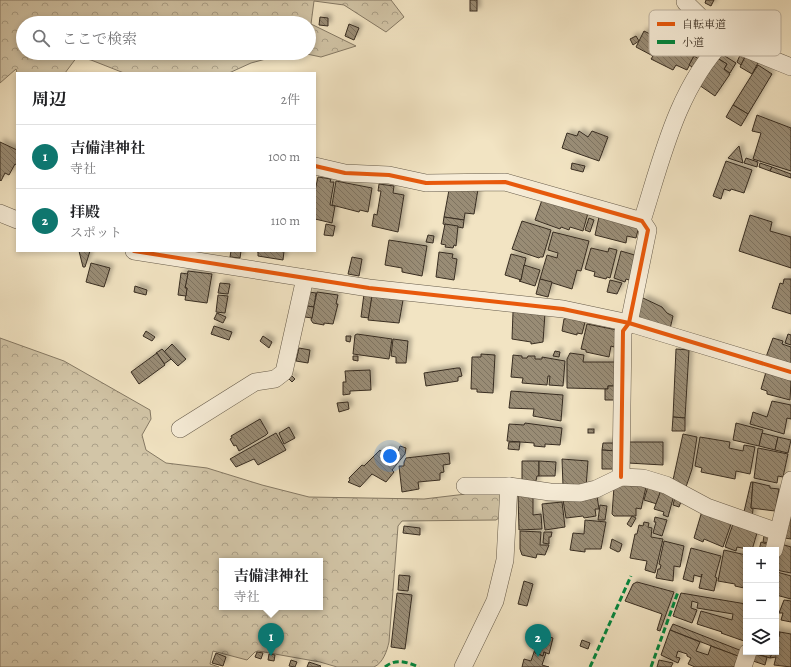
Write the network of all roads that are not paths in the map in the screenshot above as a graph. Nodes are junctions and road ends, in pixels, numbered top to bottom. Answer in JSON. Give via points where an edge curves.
{"nodes":[{"id":1,"x":685,"y":2,"type":"dead end"},
{"id":2,"x":693,"y":10,"type":"edge"},
{"id":3,"x":710,"y":56,"type":"edge"},
{"id":4,"x":764,"y":56,"type":"edge"},
{"id":5,"x":791,"y":67,"type":"edge"},
{"id":6,"x":316,"y":166,"type":"edge"},
{"id":7,"x":0,"y":214,"type":"edge"},
{"id":8,"x":16,"y":220,"type":"edge"},
{"id":9,"x":642,"y":220,"type":"junction"},
{"id":10,"x":140,"y":252,"type":"edge"},
{"id":11,"x":305,"y":278,"type":"junction"},
{"id":12,"x":629,"y":323,"type":"junction"},
{"id":13,"x":791,"y":372,"type":"edge"},
{"id":14,"x":180,"y":429,"type":"dead end"},
{"id":15,"x":621,"y":477,"type":"junction"},
{"id":16,"x":791,"y":480,"type":"edge"},
{"id":17,"x":466,"y":486,"type":"dead end"},
{"id":18,"x":509,"y":486,"type":"junction"},
{"id":19,"x":789,"y":498,"type":"edge"},
{"id":20,"x":778,"y":532,"type":"junction"},
{"id":21,"x":775,"y":547,"type":"edge"},
{"id":22,"x":747,"y":655,"type":"edge"},
{"id":23,"x":463,"y":667,"type":"edge"},
{"id":24,"x":743,"y":667,"type":"edge"}],
"edges":[{"from":1,"to":2,"type":"street"},
{"from":3,"to":9,"type":"street","via":[[682,102]]},
{"from":4,"to":5,"type":"street"},
{"from":6,"to":9,"type":"street","via":[[345,173],[388,175],[426,184],[505,182]]},
{"from":7,"to":8,"type":"street"},
{"from":9,"to":12,"type":"street","via":[[648,230]]},
{"from":10,"to":11,"type":"street"},
{"from":11,"to":12,"type":"street","via":[[369,288],[563,309]]},
{"from":11,"to":14,"type":"street","via":[[284,372],[275,379],[255,382]]},
{"from":12,"to":13,"type":"street"},
{"from":12,"to":15,"type":"street","via":[[623,331]]},
{"from":15,"to":18,"type":"street","via":[[596,489],[580,493]]},
{"from":15,"to":20,"type":"street","via":[[642,478],[666,485],[707,507]]},
{"from":16,"to":19,"type":"street"},
{"from":17,"to":18,"type":"street"},
{"from":18,"to":23,"type":"street","via":[[505,560],[495,601]]},
{"from":19,"to":20,"type":"street"},
{"from":20,"to":21,"type":"street"},
{"from":22,"to":24,"type":"street"}]}
